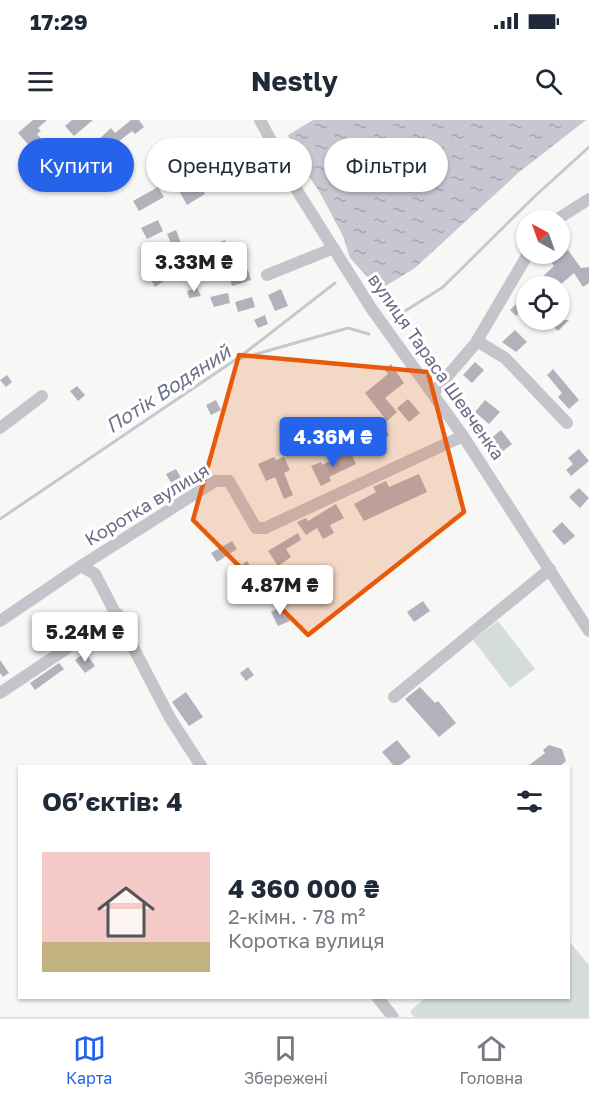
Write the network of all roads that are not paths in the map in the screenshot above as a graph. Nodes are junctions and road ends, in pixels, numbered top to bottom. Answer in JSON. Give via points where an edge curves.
{"nodes":[{"id":1,"x":260,"y":120,"type":"edge"},
{"id":2,"x":589,"y":199,"type":"edge"},
{"id":3,"x":570,"y":211,"type":"edge"},
{"id":4,"x":334,"y":248,"type":"junction"},
{"id":5,"x":522,"y":264,"type":"edge"},
{"id":6,"x":267,"y":275,"type":"dead end"},
{"id":7,"x":477,"y":341,"type":"junction"},
{"id":8,"x":433,"y":393,"type":"junction"},
{"id":9,"x":42,"y":396,"type":"dead end"},
{"id":10,"x":567,"y":423,"type":"dead end"},
{"id":11,"x":0,"y":428,"type":"edge"},
{"id":12,"x":463,"y":436,"type":"junction"},
{"id":13,"x":81,"y":566,"type":"junction"},
{"id":14,"x":550,"y":569,"type":"junction"},
{"id":15,"x":118,"y":614,"type":"junction"},
{"id":16,"x":0,"y":621,"type":"edge"},
{"id":17,"x":587,"y":623,"type":"edge"},
{"id":18,"x":0,"y":693,"type":"edge"},
{"id":19,"x":394,"y":697,"type":"dead end"},
{"id":20,"x":200,"y":765,"type":"edge"},
{"id":21,"x":379,"y":999,"type":"edge"},
{"id":22,"x":393,"y":1017,"type":"edge"}],
"edges":[{"from":1,"to":4,"type":"street","name":"вулиця Тараса Шевченка","via":[[298,192]]},
{"from":2,"to":3,"type":"street"},
{"from":4,"to":6,"type":"street"},
{"from":4,"to":8,"type":"street","name":"вулиця Тараса Шевченка","via":[[371,308]]},
{"from":5,"to":7,"type":"street"},
{"from":7,"to":8,"type":"street"},
{"from":7,"to":10,"type":"street","via":[[505,358]]},
{"from":8,"to":12,"type":"street","name":"вулиця Тараса Шевченка"},
{"from":9,"to":11,"type":"street"},
{"from":12,"to":13,"type":"street","name":"Коротка вулиця","via":[[265,528],[256,528],[229,481],[215,481]]},
{"from":12,"to":14,"type":"street","name":"вулиця Тараса Шевченка"},
{"from":13,"to":15,"type":"street","via":[[95,574]]},
{"from":13,"to":16,"type":"street","name":"Коротка вулиця"},
{"from":14,"to":17,"type":"street","name":"вулиця Тараса Шевченка"},
{"from":14,"to":19,"type":"street"},
{"from":15,"to":18,"type":"street"},
{"from":15,"to":20,"type":"street","via":[[171,718]]},
{"from":21,"to":22,"type":"street"}]}
